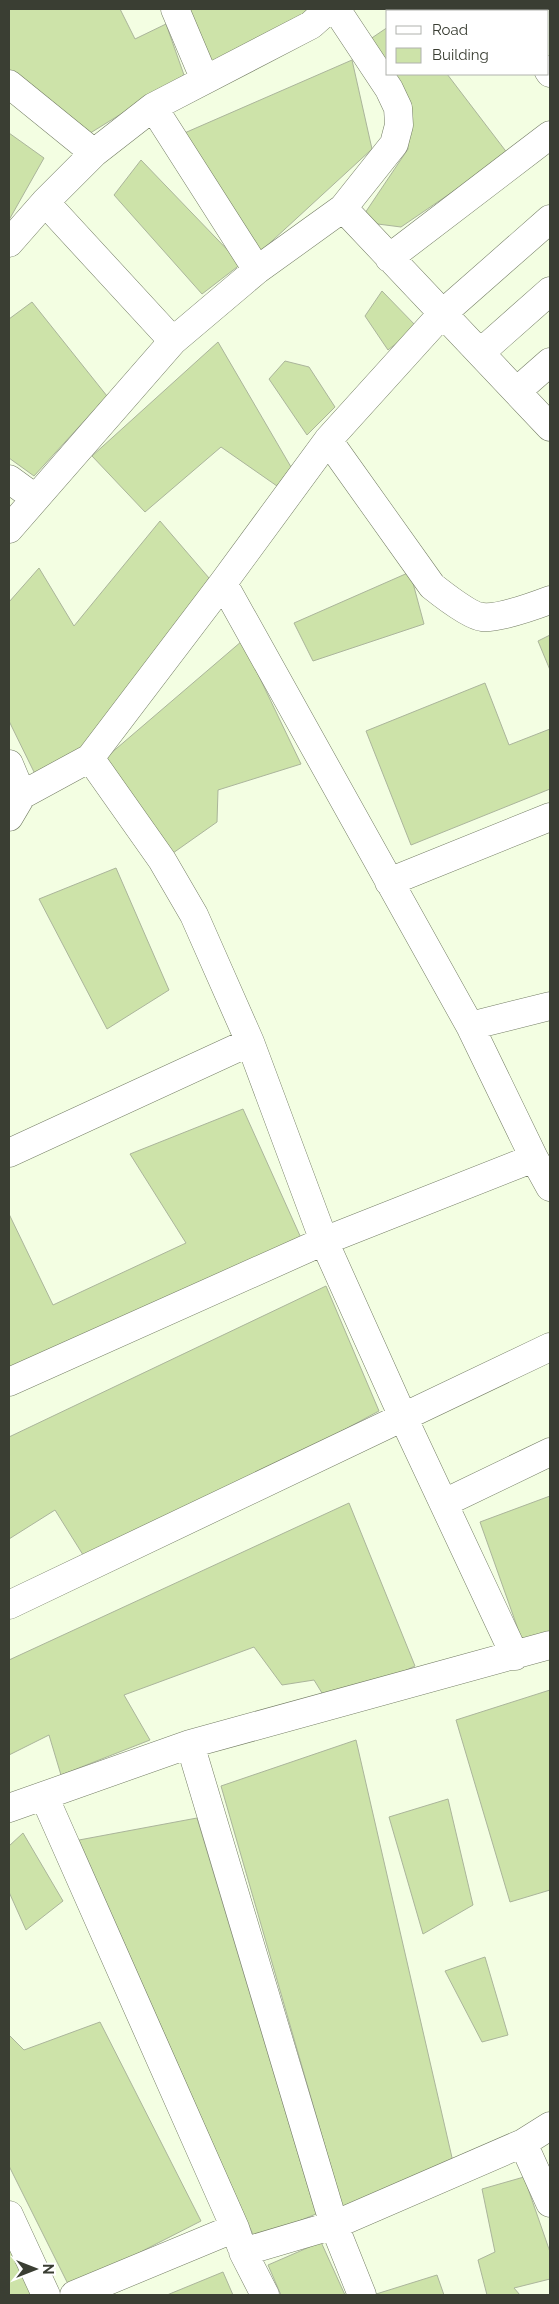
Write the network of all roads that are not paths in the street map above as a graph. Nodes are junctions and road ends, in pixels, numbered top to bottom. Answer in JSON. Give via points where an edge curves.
{"nodes":[{"id":1,"x":175,"y":9,"type":"edge"},
{"id":2,"x":329,"y":9,"type":"edge"},
{"id":3,"x":336,"y":9,"type":"edge"},
{"id":4,"x":205,"y":80,"type":"junction"},
{"id":5,"x":9,"y":84,"type":"edge"},
{"id":6,"x":154,"y":107,"type":"junction"},
{"id":7,"x":550,"y":135,"type":"edge"},
{"id":8,"x":94,"y":153,"type":"junction"},
{"id":9,"x":45,"y":202,"type":"junction"},
{"id":10,"x":343,"y":208,"type":"junction"},
{"id":11,"x":550,"y":219,"type":"edge"},
{"id":12,"x":9,"y":243,"type":"edge"},
{"id":13,"x":389,"y":258,"type":"junction"},
{"id":14,"x":257,"y":270,"type":"junction"},
{"id":15,"x":550,"y":291,"type":"edge"},
{"id":16,"x":442,"y":314,"type":"junction"},
{"id":17,"x":173,"y":341,"type":"junction"},
{"id":18,"x":480,"y":353,"type":"junction"},
{"id":19,"x":550,"y":362,"type":"edge"},
{"id":20,"x":517,"y":392,"type":"junction"},
{"id":21,"x":550,"y":427,"type":"edge"},
{"id":22,"x":328,"y":440,"type":"junction"},
{"id":23,"x":9,"y":478,"type":"edge"},
{"id":24,"x":35,"y":498,"type":"junction"},
{"id":25,"x":9,"y":529,"type":"edge"},
{"id":26,"x":223,"y":584,"type":"junction"},
{"id":27,"x":550,"y":600,"type":"edge"},
{"id":28,"x":90,"y":758,"type":"junction"},
{"id":29,"x":9,"y":764,"type":"edge"},
{"id":30,"x":16,"y":806,"type":"edge"},
{"id":31,"x":550,"y":817,"type":"edge"},
{"id":32,"x":389,"y":882,"type":"junction"},
{"id":33,"x":550,"y":1006,"type":"edge"},
{"id":34,"x":470,"y":1026,"type":"junction"},
{"id":35,"x":250,"y":1042,"type":"junction"},
{"id":36,"x":9,"y":1153,"type":"edge"},
{"id":37,"x":534,"y":1158,"type":"junction"},
{"id":38,"x":550,"y":1187,"type":"edge"},
{"id":39,"x":324,"y":1242,"type":"junction"},
{"id":40,"x":550,"y":1347,"type":"edge"},
{"id":41,"x":9,"y":1382,"type":"edge"},
{"id":42,"x":403,"y":1417,"type":"junction"},
{"id":43,"x":550,"y":1452,"type":"edge"},
{"id":44,"x":444,"y":1503,"type":"junction"},
{"id":45,"x":9,"y":1605,"type":"edge"},
{"id":46,"x":550,"y":1646,"type":"edge"},
{"id":47,"x":515,"y":1656,"type":"junction"},
{"id":48,"x":190,"y":1744,"type":"junction"},
{"id":49,"x":44,"y":1796,"type":"junction"},
{"id":50,"x":9,"y":1808,"type":"edge"},
{"id":51,"x":550,"y":2126,"type":"edge"},
{"id":52,"x":523,"y":2143,"type":"junction"},
{"id":53,"x":550,"y":2203,"type":"edge"},
{"id":54,"x":9,"y":2215,"type":"edge"},
{"id":55,"x":334,"y":2225,"type":"junction"},
{"id":56,"x":239,"y":2240,"type":"junction"},
{"id":57,"x":46,"y":2295,"type":"edge"},
{"id":58,"x":74,"y":2295,"type":"edge"},
{"id":59,"x":265,"y":2295,"type":"edge"},
{"id":60,"x":362,"y":2295,"type":"edge"}],
"edges":[{"from":1,"to":4,"type":"street"},
{"from":2,"to":4,"type":"street","via":[[312,25]]},
{"from":3,"to":10,"type":"street","via":[[398,108],[394,144]]},
{"from":4,"to":6,"type":"street"},
{"from":5,"to":8,"type":"street"},
{"from":6,"to":8,"type":"street"},
{"from":6,"to":14,"type":"street"},
{"from":7,"to":13,"type":"street"},
{"from":8,"to":9,"type":"street"},
{"from":9,"to":12,"type":"street"},
{"from":9,"to":17,"type":"street"},
{"from":10,"to":13,"type":"street"},
{"from":10,"to":14,"type":"street"},
{"from":11,"to":16,"type":"street"},
{"from":13,"to":16,"type":"street"},
{"from":14,"to":17,"type":"street"},
{"from":15,"to":18,"type":"street"},
{"from":16,"to":18,"type":"street"},
{"from":16,"to":22,"type":"street"},
{"from":17,"to":24,"type":"street"},
{"from":18,"to":20,"type":"street"},
{"from":19,"to":20,"type":"street"},
{"from":20,"to":21,"type":"street"},
{"from":22,"to":26,"type":"street"},
{"from":22,"to":27,"type":"street","via":[[432,586],[450,600],[481,617],[522,611]]},
{"from":23,"to":24,"type":"street"},
{"from":24,"to":25,"type":"street"},
{"from":26,"to":28,"type":"street"},
{"from":26,"to":32,"type":"street"},
{"from":28,"to":30,"type":"street"},
{"from":28,"to":35,"type":"street","via":[[162,860],[194,915]]},
{"from":29,"to":30,"type":"street"},
{"from":31,"to":32,"type":"street"},
{"from":32,"to":34,"type":"street"},
{"from":33,"to":34,"type":"street"},
{"from":34,"to":37,"type":"street"},
{"from":35,"to":36,"type":"street"},
{"from":35,"to":39,"type":"street"},
{"from":37,"to":38,"type":"street"},
{"from":37,"to":39,"type":"street"},
{"from":39,"to":41,"type":"street"},
{"from":39,"to":42,"type":"street"},
{"from":40,"to":42,"type":"street"},
{"from":42,"to":44,"type":"street"},
{"from":42,"to":45,"type":"street"},
{"from":43,"to":44,"type":"street"},
{"from":44,"to":47,"type":"street"},
{"from":46,"to":47,"type":"street"},
{"from":47,"to":48,"type":"street"},
{"from":48,"to":49,"type":"street"},
{"from":48,"to":55,"type":"street"},
{"from":49,"to":50,"type":"street"},
{"from":49,"to":56,"type":"street"},
{"from":51,"to":52,"type":"street"},
{"from":52,"to":53,"type":"street"},
{"from":52,"to":55,"type":"street"},
{"from":54,"to":57,"type":"street"},
{"from":55,"to":56,"type":"street"},
{"from":55,"to":60,"type":"street"},
{"from":56,"to":58,"type":"street"},
{"from":56,"to":59,"type":"street"}]}
